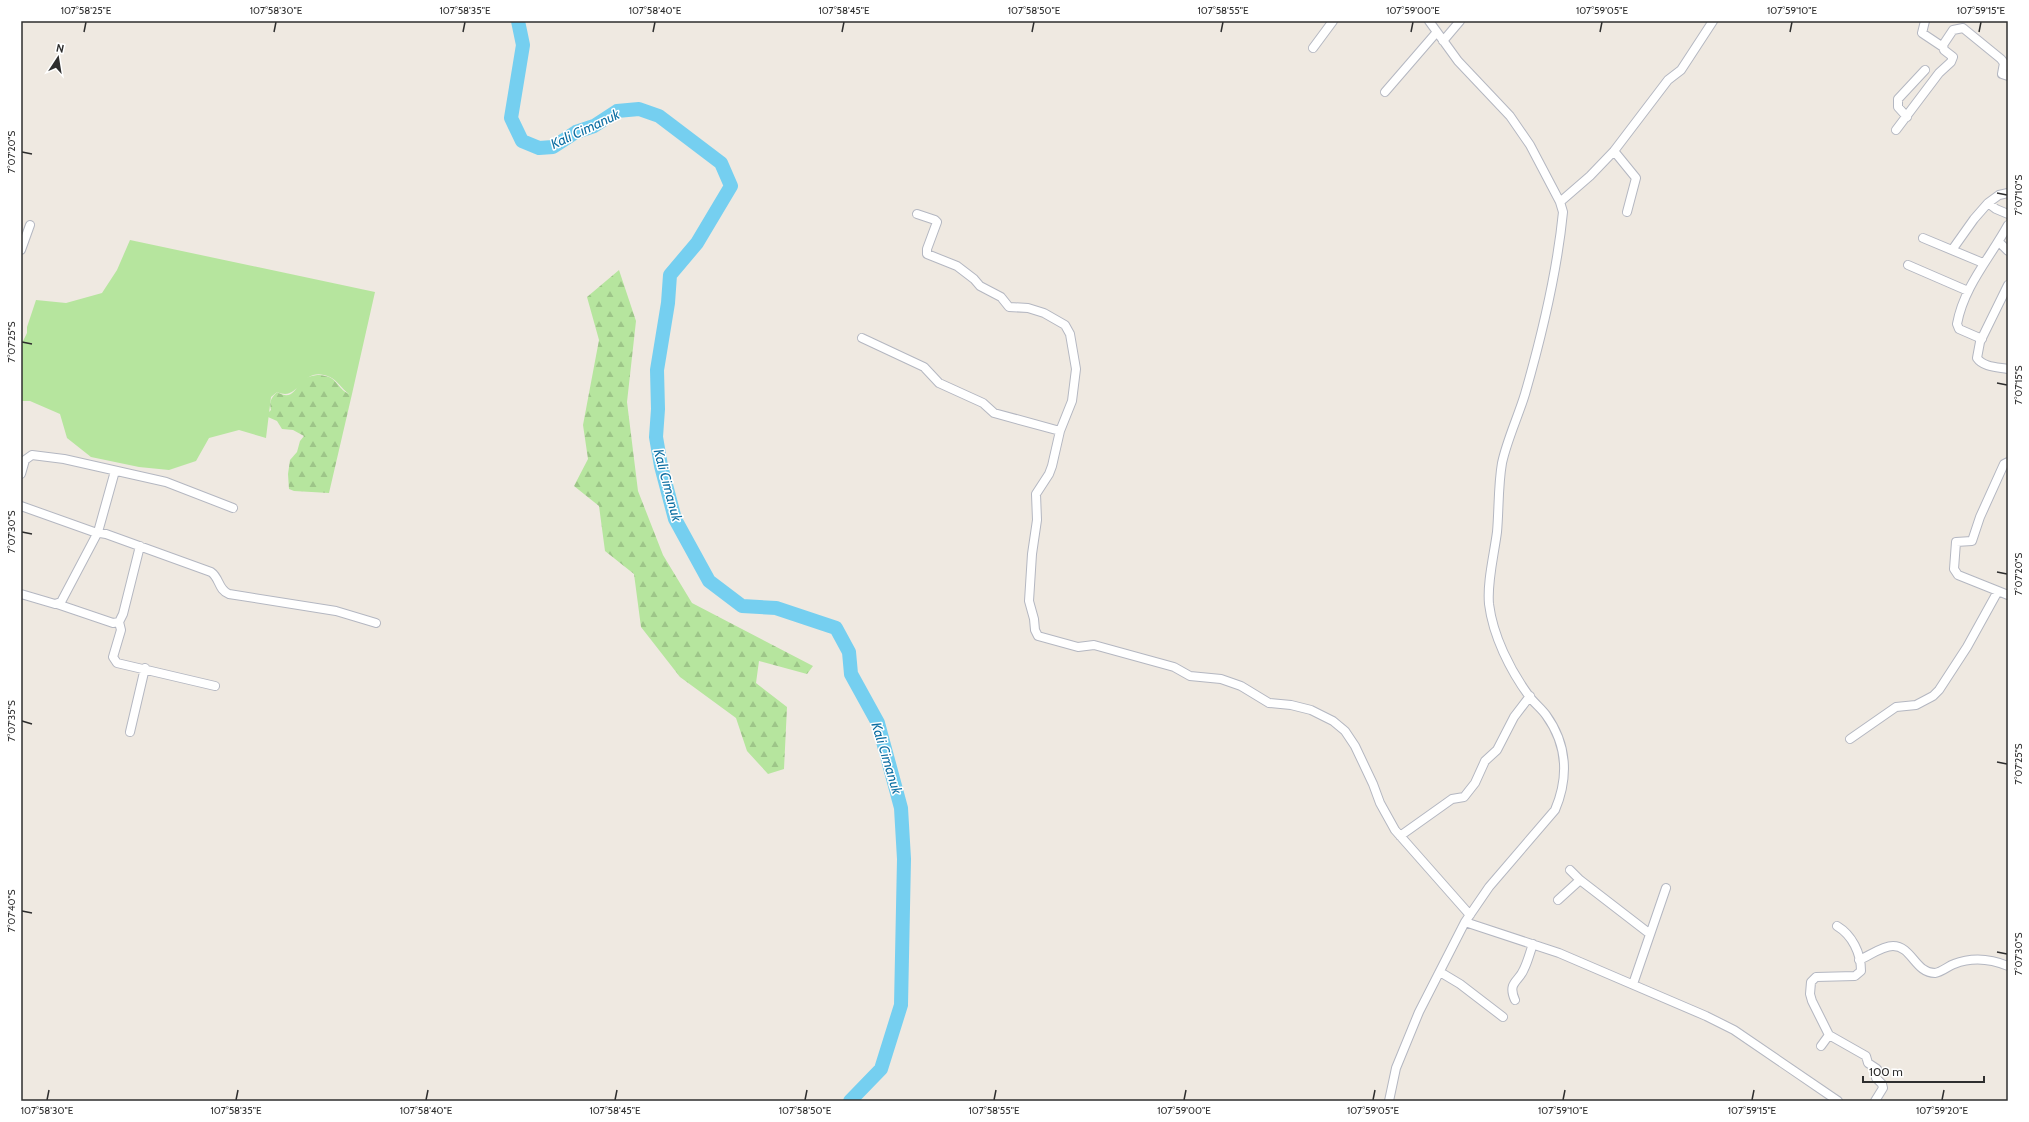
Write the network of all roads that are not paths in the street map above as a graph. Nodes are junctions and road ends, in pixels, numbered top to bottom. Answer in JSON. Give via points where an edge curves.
{"nodes":[{"id":1,"x":1333,"y":21,"type":"edge"},
{"id":2,"x":1429,"y":21,"type":"edge"},
{"id":3,"x":1460,"y":21,"type":"edge"},
{"id":4,"x":1713,"y":21,"type":"edge"},
{"id":5,"x":1925,"y":21,"type":"edge"},
{"id":6,"x":1436,"y":32,"type":"junction"},
{"id":7,"x":1443,"y":41,"type":"junction"},
{"id":8,"x":1943,"y":47,"type":"junction"},
{"id":9,"x":1313,"y":48,"type":"dead end"},
{"id":10,"x":1925,"y":70,"type":"dead end"},
{"id":11,"x":2008,"y":76,"type":"edge"},
{"id":12,"x":1385,"y":92,"type":"dead end"},
{"id":13,"x":1907,"y":117,"type":"junction"},
{"id":14,"x":1896,"y":130,"type":"dead end"},
{"id":15,"x":1614,"y":151,"type":"junction"},
{"id":16,"x":2008,"y":193,"type":"edge"},
{"id":17,"x":1560,"y":202,"type":"junction"},
{"id":18,"x":1988,"y":203,"type":"junction"},
{"id":19,"x":1627,"y":212,"type":"dead end"},
{"id":20,"x":917,"y":214,"type":"dead end"},
{"id":21,"x":2008,"y":214,"type":"edge"},
{"id":22,"x":2008,"y":224,"type":"edge"},
{"id":23,"x":30,"y":225,"type":"dead end"},
{"id":24,"x":1923,"y":238,"type":"dead end"},
{"id":25,"x":1999,"y":242,"type":"junction"},
{"id":26,"x":21,"y":250,"type":"edge"},
{"id":27,"x":1952,"y":250,"type":"junction"},
{"id":28,"x":2008,"y":251,"type":"edge"},
{"id":29,"x":1983,"y":263,"type":"junction"},
{"id":30,"x":1908,"y":265,"type":"dead end"},
{"id":31,"x":2008,"y":285,"type":"edge"},
{"id":32,"x":1968,"y":291,"type":"junction"},
{"id":33,"x":862,"y":338,"type":"dead end"},
{"id":34,"x":1982,"y":339,"type":"junction"},
{"id":35,"x":2008,"y":369,"type":"edge"},
{"id":36,"x":1060,"y":430,"type":"junction"},
{"id":37,"x":2008,"y":462,"type":"edge"},
{"id":38,"x":115,"y":471,"type":"junction"},
{"id":39,"x":21,"y":474,"type":"edge"},
{"id":40,"x":21,"y":506,"type":"edge"},
{"id":41,"x":233,"y":508,"type":"dead end"},
{"id":42,"x":98,"y":532,"type":"junction"},
{"id":43,"x":140,"y":546,"type":"junction"},
{"id":44,"x":1998,"y":591,"type":"junction"},
{"id":45,"x":21,"y":594,"type":"edge"},
{"id":46,"x":2008,"y":595,"type":"edge"},
{"id":47,"x":57,"y":604,"type":"junction"},
{"id":48,"x":119,"y":622,"type":"junction"},
{"id":49,"x":376,"y":623,"type":"dead end"},
{"id":50,"x":145,"y":668,"type":"junction"},
{"id":51,"x":215,"y":686,"type":"dead end"},
{"id":52,"x":1530,"y":696,"type":"junction"},
{"id":53,"x":130,"y":732,"type":"dead end"},
{"id":54,"x":1850,"y":739,"type":"dead end"},
{"id":55,"x":1400,"y":836,"type":"junction"},
{"id":56,"x":1570,"y":870,"type":"dead end"},
{"id":57,"x":1580,"y":880,"type":"junction"},
{"id":58,"x":1666,"y":888,"type":"dead end"},
{"id":59,"x":1558,"y":900,"type":"dead end"},
{"id":60,"x":1467,"y":918,"type":"junction"},
{"id":61,"x":1837,"y":926,"type":"dead end"},
{"id":62,"x":1650,"y":934,"type":"junction"},
{"id":63,"x":1533,"y":944,"type":"junction"},
{"id":64,"x":1859,"y":960,"type":"junction"},
{"id":65,"x":2008,"y":966,"type":"edge"},
{"id":66,"x":1440,"y":972,"type":"junction"},
{"id":67,"x":1633,"y":984,"type":"junction"},
{"id":68,"x":1514,"y":1000,"type":"dead end"},
{"id":69,"x":1503,"y":1017,"type":"dead end"},
{"id":70,"x":1828,"y":1035,"type":"junction"},
{"id":71,"x":1821,"y":1046,"type":"dead end"},
{"id":72,"x":1389,"y":1101,"type":"edge"},
{"id":73,"x":1838,"y":1101,"type":"edge"},
{"id":74,"x":1875,"y":1101,"type":"edge"}],
"edges":[{"from":1,"to":9,"type":"street"},
{"from":2,"to":6,"type":"street"},
{"from":3,"to":7,"type":"street"},
{"from":4,"to":15,"type":"street","via":[[1681,70],[1668,80]]},
{"from":5,"to":8,"type":"street","via":[[1922,33]]},
{"from":6,"to":7,"type":"street"},
{"from":6,"to":12,"type":"street"},
{"from":7,"to":17,"type":"street","via":[[1510,116],[1530,145]]},
{"from":8,"to":11,"type":"street","via":[[1954,30],[1963,28],[2004,63],[2002,74]]},
{"from":8,"to":13,"type":"street","via":[[1953,57],[1951,62],[1939,73]]},
{"from":10,"to":13,"type":"street","via":[[1898,99],[1898,107]]},
{"from":13,"to":14,"type":"street"},
{"from":15,"to":17,"type":"street"},
{"from":15,"to":19,"type":"street","via":[[1636,178]]},
{"from":16,"to":18,"type":"street","via":[[1999,195]]},
{"from":17,"to":52,"type":"street","via":[[1563,212],[1546,311],[1525,393],[1502,463],[1493,561],[1487,587],[1494,628],[1508,663]]},
{"from":18,"to":21,"type":"street","via":[[1996,210]]},
{"from":18,"to":27,"type":"street"},
{"from":20,"to":36,"type":"street","via":[[937,222],[927,254],[957,266],[974,278],[980,286],[1001,297],[1009,307],[1039,311],[1065,325],[1070,334],[1076,369],[1072,401]]},
{"from":22,"to":25,"type":"street"},
{"from":23,"to":26,"type":"street"},
{"from":24,"to":27,"type":"street"},
{"from":25,"to":28,"type":"street"},
{"from":25,"to":29,"type":"street"},
{"from":27,"to":29,"type":"street"},
{"from":29,"to":32,"type":"street"},
{"from":30,"to":32,"type":"street"},
{"from":31,"to":34,"type":"street"},
{"from":32,"to":34,"type":"street","via":[[1957,324],[1960,329]]},
{"from":33,"to":36,"type":"street","via":[[924,367],[939,383],[983,403],[994,413]]},
{"from":34,"to":35,"type":"street","via":[[1977,352],[1980,362]]},
{"from":36,"to":55,"type":"street","via":[[1050,470],[1036,494],[1038,520],[1032,554],[1029,601],[1035,630],[1040,637],[1078,647],[1094,645],[1178,669],[1186,675],[1221,679],[1241,686],[1269,703],[1311,710],[1333,721],[1355,746],[1383,808]]},
{"from":37,"to":44,"type":"street","via":[[2004,464],[1990,494],[1972,541],[1958,540],[1956,543],[1956,573]]},
{"from":38,"to":39,"type":"street","via":[[72,460],[36,455],[27,457]]},
{"from":38,"to":41,"type":"street","via":[[173,484]]},
{"from":38,"to":42,"type":"street"},
{"from":40,"to":42,"type":"street"},
{"from":42,"to":43,"type":"street"},
{"from":42,"to":47,"type":"street","via":[[61,602]]},
{"from":43,"to":48,"type":"street"},
{"from":43,"to":49,"type":"street","via":[[211,572],[222,590],[229,594],[336,611]]},
{"from":44,"to":46,"type":"street"},
{"from":44,"to":54,"type":"street","via":[[1940,690],[1916,705],[1896,708]]},
{"from":45,"to":47,"type":"street"},
{"from":47,"to":48,"type":"street","via":[[113,623]]},
{"from":48,"to":50,"type":"street","via":[[121,630],[114,661]]},
{"from":50,"to":51,"type":"street"},
{"from":50,"to":53,"type":"street"},
{"from":52,"to":55,"type":"street","via":[[1514,717],[1496,750],[1485,761],[1475,783],[1464,797],[1452,799]]},
{"from":52,"to":60,"type":"street","via":[[1554,728],[1563,751],[1564,768],[1560,799],[1555,810],[1489,887]]},
{"from":55,"to":60,"type":"street"},
{"from":56,"to":57,"type":"street"},
{"from":57,"to":59,"type":"street"},
{"from":57,"to":62,"type":"street"},
{"from":58,"to":62,"type":"street"},
{"from":60,"to":63,"type":"street"},
{"from":60,"to":66,"type":"street"},
{"from":61,"to":64,"type":"street","via":[[1845,930],[1850,937]]},
{"from":62,"to":67,"type":"street"},
{"from":63,"to":67,"type":"street"},
{"from":63,"to":68,"type":"street","via":[[1524,971],[1513,984]]},
{"from":64,"to":65,"type":"street","via":[[1892,946],[1906,950],[1915,962],[1930,972],[1939,972],[1955,964],[1982,960]]},
{"from":64,"to":70,"type":"street","via":[[1861,971],[1858,975],[1816,977],[1811,982],[1812,1001]]},
{"from":66,"to":69,"type":"street"},
{"from":66,"to":72,"type":"street","via":[[1419,1012],[1396,1068]]},
{"from":67,"to":73,"type":"street","via":[[1734,1030]]},
{"from":70,"to":71,"type":"street"},
{"from":70,"to":74,"type":"street","via":[[1866,1056],[1868,1063],[1878,1069],[1876,1078],[1883,1088]]}]}
